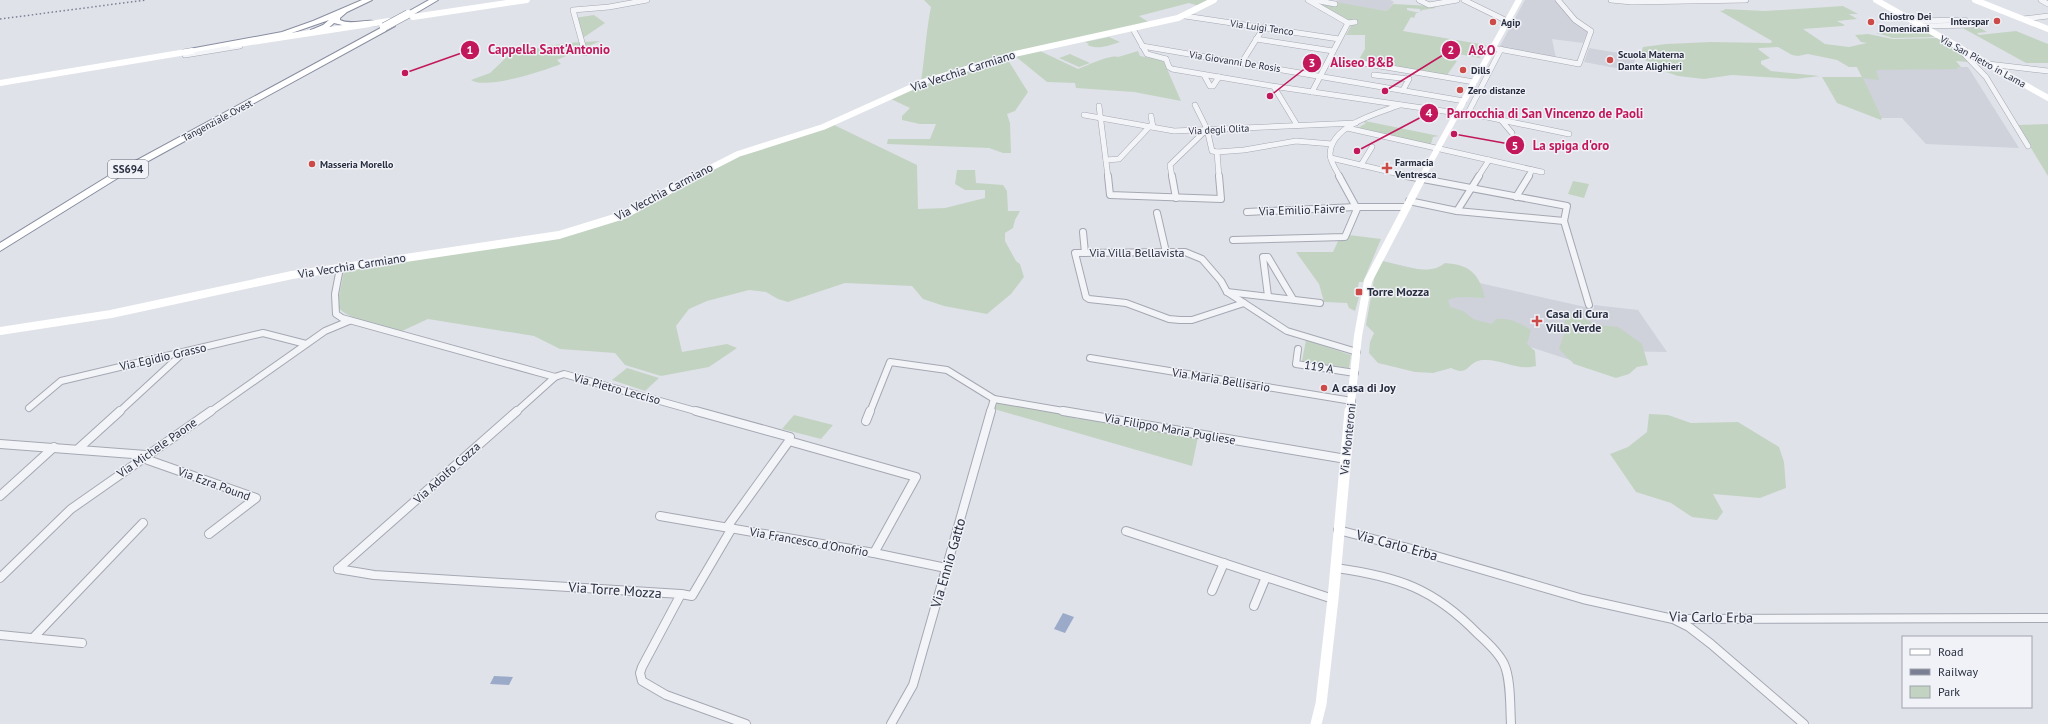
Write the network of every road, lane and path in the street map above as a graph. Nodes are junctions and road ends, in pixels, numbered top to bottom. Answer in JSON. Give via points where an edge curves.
{"nodes":[{"id":1,"x":368,"y":0,"type":"edge"},
{"id":2,"x":431,"y":0,"type":"edge"},
{"id":3,"x":434,"y":0,"type":"edge"},
{"id":4,"x":441,"y":0,"type":"edge"},
{"id":5,"x":527,"y":0,"type":"edge"},
{"id":6,"x":647,"y":0,"type":"edge"},
{"id":7,"x":1214,"y":0,"type":"edge"},
{"id":8,"x":1308,"y":0,"type":"edge"},
{"id":9,"x":1314,"y":0,"type":"edge"},
{"id":10,"x":1419,"y":0,"type":"edge"},
{"id":11,"x":1457,"y":0,"type":"edge"},
{"id":12,"x":1464,"y":0,"type":"edge"},
{"id":13,"x":1519,"y":0,"type":"edge"},
{"id":14,"x":1558,"y":0,"type":"edge"},
{"id":15,"x":1611,"y":0,"type":"edge"},
{"id":16,"x":1739,"y":0,"type":"edge"},
{"id":17,"x":1746,"y":0,"type":"edge"},
{"id":18,"x":1876,"y":0,"type":"edge"},
{"id":19,"x":1975,"y":0,"type":"edge"},
{"id":20,"x":2041,"y":0,"type":"edge"},
{"id":21,"x":1662,"y":1,"type":"edge"},
{"id":22,"x":1335,"y":4,"type":"dead end"},
{"id":23,"x":2048,"y":4,"type":"edge"},
{"id":24,"x":350,"y":8,"type":"junction"},
{"id":25,"x":412,"y":15,"type":"junction"},
{"id":26,"x":1185,"y":16,"type":"junction"},
{"id":27,"x":336,"y":17,"type":"junction"},
{"id":28,"x":2047,"y":17,"type":"edge"},
{"id":29,"x":2023,"y":19,"type":"junction"},
{"id":30,"x":1507,"y":21,"type":"junction"},
{"id":31,"x":1913,"y":21,"type":"junction"},
{"id":32,"x":316,"y":22,"type":"junction"},
{"id":33,"x":1355,"y":22,"type":"dead end"},
{"id":34,"x":1348,"y":23,"type":"junction"},
{"id":35,"x":374,"y":24,"type":"junction"},
{"id":36,"x":388,"y":24,"type":"junction"},
{"id":37,"x":1921,"y":26,"type":"junction"},
{"id":38,"x":1264,"y":28,"type":"junction"},
{"id":39,"x":1133,"y":29,"type":"junction"},
{"id":40,"x":2048,"y":29,"type":"edge"},
{"id":41,"x":312,"y":33,"type":"junction"},
{"id":42,"x":1256,"y":39,"type":"junction"},
{"id":43,"x":1339,"y":39,"type":"junction"},
{"id":44,"x":1142,"y":46,"type":"junction"},
{"id":45,"x":1497,"y":49,"type":"junction"},
{"id":46,"x":1172,"y":51,"type":"junction"},
{"id":47,"x":1333,"y":51,"type":"junction"},
{"id":48,"x":1966,"y":52,"type":"junction"},
{"id":49,"x":585,"y":53,"type":"dead end"},
{"id":50,"x":183,"y":54,"type":"junction"},
{"id":51,"x":1166,"y":59,"type":"junction"},
{"id":52,"x":1242,"y":62,"type":"junction"},
{"id":53,"x":1362,"y":63,"type":"dead end"},
{"id":54,"x":1988,"y":64,"type":"junction"},
{"id":55,"x":2048,"y":71,"type":"edge"},
{"id":56,"x":1204,"y":75,"type":"junction"},
{"id":57,"x":1320,"y":75,"type":"junction"},
{"id":58,"x":1374,"y":75,"type":"dead end"},
{"id":59,"x":1219,"y":77,"type":"junction"},
{"id":60,"x":1474,"y":82,"type":"junction"},
{"id":61,"x":0,"y":84,"type":"edge"},
{"id":62,"x":1274,"y":87,"type":"junction"},
{"id":63,"x":1403,"y":90,"type":"junction"},
{"id":64,"x":1312,"y":92,"type":"junction"},
{"id":65,"x":257,"y":96,"type":"junction"},
{"id":66,"x":2048,"y":98,"type":"edge"},
{"id":67,"x":1464,"y":101,"type":"junction"},
{"id":68,"x":1195,"y":105,"type":"dead end"},
{"id":69,"x":1400,"y":105,"type":"junction"},
{"id":70,"x":1099,"y":106,"type":"dead end"},
{"id":71,"x":1458,"y":112,"type":"junction"},
{"id":72,"x":1468,"y":113,"type":"junction"},
{"id":73,"x":1084,"y":115,"type":"dead end"},
{"id":74,"x":1152,"y":116,"type":"dead end"},
{"id":75,"x":1100,"y":118,"type":"junction"},
{"id":76,"x":1501,"y":120,"type":"junction"},
{"id":77,"x":1356,"y":122,"type":"junction"},
{"id":78,"x":1297,"y":125,"type":"junction"},
{"id":79,"x":1151,"y":127,"type":"junction"},
{"id":80,"x":1347,"y":128,"type":"junction"},
{"id":81,"x":1206,"y":129,"type":"junction"},
{"id":82,"x":1512,"y":133,"type":"dead end"},
{"id":83,"x":1569,"y":134,"type":"dead end"},
{"id":84,"x":1332,"y":144,"type":"junction"},
{"id":85,"x":2028,"y":146,"type":"dead end"},
{"id":86,"x":1372,"y":147,"type":"dead end"},
{"id":87,"x":1437,"y":149,"type":"junction"},
{"id":88,"x":1217,"y":152,"type":"junction"},
{"id":89,"x":1331,"y":158,"type":"junction"},
{"id":90,"x":1106,"y":160,"type":"junction"},
{"id":91,"x":1489,"y":160,"type":"junction"},
{"id":92,"x":1361,"y":165,"type":"junction"},
{"id":93,"x":1532,"y":170,"type":"junction"},
{"id":94,"x":1542,"y":172,"type":"dead end"},
{"id":95,"x":1421,"y":179,"type":"junction"},
{"id":96,"x":1471,"y":188,"type":"junction"},
{"id":97,"x":1516,"y":197,"type":"junction"},
{"id":98,"x":1176,"y":198,"type":"junction"},
{"id":99,"x":1407,"y":204,"type":"junction"},
{"id":100,"x":1356,"y":207,"type":"junction"},
{"id":101,"x":1457,"y":211,"type":"junction"},
{"id":102,"x":1247,"y":212,"type":"dead end"},
{"id":103,"x":1157,"y":213,"type":"dead end"},
{"id":104,"x":1564,"y":221,"type":"junction"},
{"id":105,"x":1083,"y":232,"type":"dead end"},
{"id":106,"x":1233,"y":240,"type":"dead end"},
{"id":107,"x":0,"y":243,"type":"edge"},
{"id":108,"x":0,"y":248,"type":"edge"},
{"id":109,"x":1166,"y":252,"type":"junction"},
{"id":110,"x":1085,"y":253,"type":"junction"},
{"id":111,"x":340,"y":268,"type":"junction"},
{"id":112,"x":1227,"y":292,"type":"junction"},
{"id":113,"x":1268,"y":296,"type":"junction"},
{"id":114,"x":1292,"y":299,"type":"junction"},
{"id":115,"x":1245,"y":303,"type":"junction"},
{"id":116,"x":1320,"y":303,"type":"dead end"},
{"id":117,"x":1589,"y":305,"type":"dead end"},
{"id":118,"x":336,"y":314,"type":"junction"},
{"id":119,"x":348,"y":321,"type":"junction"},
{"id":120,"x":0,"y":331,"type":"edge"},
{"id":121,"x":325,"y":331,"type":"junction"},
{"id":122,"x":306,"y":344,"type":"junction"},
{"id":123,"x":1298,"y":350,"type":"dead end"},
{"id":124,"x":184,"y":352,"type":"junction"},
{"id":125,"x":1357,"y":352,"type":"junction"},
{"id":126,"x":1090,"y":358,"type":"dead end"},
{"id":127,"x":1355,"y":373,"type":"junction"},
{"id":128,"x":555,"y":377,"type":"junction"},
{"id":129,"x":994,"y":398,"type":"junction"},
{"id":130,"x":1352,"y":401,"type":"junction"},
{"id":131,"x":29,"y":408,"type":"dead end"},
{"id":132,"x":866,"y":421,"type":"dead end"},
{"id":133,"x":789,"y":441,"type":"junction"},
{"id":134,"x":0,"y":444,"type":"edge"},
{"id":135,"x":54,"y":447,"type":"junction"},
{"id":136,"x":78,"y":449,"type":"junction"},
{"id":137,"x":146,"y":455,"type":"junction"},
{"id":138,"x":1346,"y":459,"type":"junction"},
{"id":139,"x":916,"y":477,"type":"joint"},
{"id":140,"x":0,"y":496,"type":"edge"},
{"id":141,"x":660,"y":516,"type":"dead end"},
{"id":142,"x":143,"y":523,"type":"dead end"},
{"id":143,"x":730,"y":528,"type":"junction"},
{"id":144,"x":1338,"y":530,"type":"junction"},
{"id":145,"x":1126,"y":531,"type":"dead end"},
{"id":146,"x":209,"y":534,"type":"dead end"},
{"id":147,"x":874,"y":553,"type":"junction"},
{"id":148,"x":1224,"y":563,"type":"junction"},
{"id":149,"x":946,"y":568,"type":"junction"},
{"id":150,"x":1336,"y":568,"type":"junction"},
{"id":151,"x":338,"y":569,"type":"joint"},
{"id":152,"x":1266,"y":577,"type":"junction"},
{"id":153,"x":0,"y":578,"type":"edge"},
{"id":154,"x":1212,"y":591,"type":"dead end"},
{"id":155,"x":681,"y":594,"type":"junction"},
{"id":156,"x":1333,"y":599,"type":"junction"},
{"id":157,"x":1254,"y":606,"type":"dead end"},
{"id":158,"x":2048,"y":618,"type":"edge"},
{"id":159,"x":1673,"y":619,"type":"junction"},
{"id":160,"x":0,"y":635,"type":"edge"},
{"id":161,"x":33,"y":638,"type":"junction"},
{"id":162,"x":82,"y":643,"type":"dead end"},
{"id":163,"x":746,"y":724,"type":"edge"},
{"id":164,"x":891,"y":724,"type":"edge"},
{"id":165,"x":1316,"y":724,"type":"edge"},
{"id":166,"x":1511,"y":724,"type":"edge"},
{"id":167,"x":1804,"y":724,"type":"edge"}],
"edges":[{"from":1,"to":24,"type":"highway"},
{"from":2,"to":25,"type":"highway"},
{"from":3,"to":25,"type":"highway","name":"Tangenziale Ovest","number":"SS694"},
{"from":4,"to":25,"type":"highway","name":"Tangenziale Ovest","number":"SS694"},
{"from":5,"to":25,"type":"street"},
{"from":6,"to":49,"type":"street","via":[[573,10]]},
{"from":7,"to":26,"type":"street","name":"Via Vecchia Carmiano"},
{"from":8,"to":34,"type":"street"},
{"from":9,"to":22,"type":"street"},
{"from":10,"to":11,"type":"street","via":[[1429,5]]},
{"from":12,"to":30,"type":"street"},
{"from":13,"to":30,"type":"street","name":"Via Monteroni"},
{"from":14,"to":45,"type":"street","via":[[1575,20],[1591,31],[1579,64]]},
{"from":15,"to":21,"type":"street"},
{"from":16,"to":17,"type":"street"},
{"from":16,"to":21,"type":"street"},
{"from":18,"to":31,"type":"street","name":"Via San Pietro in Lama"},
{"from":19,"to":29,"type":"street"},
{"from":20,"to":23,"type":"street"},
{"from":24,"to":27,"type":"highway"},
{"from":24,"to":32,"type":"highway"},
{"from":25,"to":36,"type":"highway","name":"Tangenziale Ovest","number":"SS694","bridge":true},
{"from":26,"to":38,"type":"street","name":"Via Luigi Tenco"},
{"from":26,"to":39,"type":"street","name":"Via Vecchia Carmiano"},
{"from":27,"to":35,"type":"highway","via":[[336,21],[343,24]]},
{"from":27,"to":41,"type":"highway","via":[[326,27]]},
{"from":28,"to":29,"type":"street"},
{"from":29,"to":40,"type":"street"},
{"from":30,"to":45,"type":"street","name":"Via Monteroni"},
{"from":31,"to":37,"type":"street","name":"Via San Pietro in Lama"},
{"from":31,"to":37,"type":"street","via":[[1965,20],[1973,25]]},
{"from":32,"to":41,"type":"highway","via":[[306,30]]},
{"from":32,"to":50,"type":"highway","via":[[269,37]]},
{"from":33,"to":34,"type":"street"},
{"from":34,"to":43,"type":"street"},
{"from":35,"to":36,"type":"street"},
{"from":35,"to":41,"type":"street"},
{"from":35,"to":50,"type":"street"},
{"from":36,"to":65,"type":"highway","name":"Tangenziale Ovest","number":"SS694"},
{"from":37,"to":48,"type":"street","name":"Via San Pietro in Lama"},
{"from":38,"to":42,"type":"street"},
{"from":38,"to":43,"type":"street","name":"Via Luigi Tenco"},
{"from":39,"to":44,"type":"street"},
{"from":39,"to":111,"type":"street","name":"Via Vecchia Carmiano","via":[[1015,54],[923,82],[823,127],[738,154],[624,215],[587,228],[529,240]]},
{"from":41,"to":50,"type":"street"},
{"from":42,"to":47,"type":"street"},
{"from":42,"to":52,"type":"street"},
{"from":43,"to":47,"type":"street"},
{"from":44,"to":46,"type":"street","name":"Via Giovanni De Rosis"},
{"from":44,"to":51,"type":"street","via":[[1147,54]]},
{"from":45,"to":60,"type":"street","name":"Via Monteroni"},
{"from":45,"to":72,"type":"street","name":"Via Monteroni"},
{"from":46,"to":51,"type":"street"},
{"from":46,"to":52,"type":"street","name":"Via Giovanni De Rosis"},
{"from":47,"to":57,"type":"street"},
{"from":48,"to":54,"type":"street","name":"Via San Pietro in Lama"},
{"from":48,"to":85,"type":"street","via":[[1963,53],[1982,72]]},
{"from":50,"to":61,"type":"street"},
{"from":51,"to":56,"type":"street","via":[[1172,69]]},
{"from":52,"to":57,"type":"street","name":"Via Giovanni De Rosis"},
{"from":53,"to":60,"type":"street"},
{"from":54,"to":55,"type":"street"},
{"from":54,"to":66,"type":"street","name":"Via San Pietro in Lama"},
{"from":56,"to":59,"type":"street"},
{"from":56,"to":59,"type":"street","via":[[1210,86],[1213,86]]},
{"from":57,"to":63,"type":"street","name":"Via Giovanni De Rosis"},
{"from":57,"to":64,"type":"street"},
{"from":58,"to":63,"type":"street","via":[[1409,79]]},
{"from":59,"to":62,"type":"street"},
{"from":60,"to":67,"type":"street","name":"Via Monteroni"},
{"from":62,"to":64,"type":"street"},
{"from":62,"to":78,"type":"street"},
{"from":63,"to":67,"type":"street","name":"Via Giovanni De Rosis"},
{"from":64,"to":69,"type":"street"},
{"from":65,"to":107,"type":"highway","name":"Tangenziale Ovest","number":"SS694","via":[[88,187]]},
{"from":65,"to":108,"type":"highway","name":"Tangenziale Ovest","number":"SS694","via":[[118,174]]},
{"from":67,"to":71,"type":"street","name":"Via Monteroni"},
{"from":68,"to":81,"type":"street"},
{"from":69,"to":71,"type":"street"},
{"from":69,"to":77,"type":"street"},
{"from":70,"to":75,"type":"street"},
{"from":71,"to":72,"type":"street"},
{"from":71,"to":87,"type":"street","name":"Via Monteroni"},
{"from":72,"to":76,"type":"street"},
{"from":73,"to":75,"type":"street","name":"Via degli Olita"},
{"from":74,"to":79,"type":"street"},
{"from":75,"to":79,"type":"street","name":"Via degli Olita"},
{"from":75,"to":90,"type":"street"},
{"from":76,"to":82,"type":"street"},
{"from":76,"to":83,"type":"street"},
{"from":77,"to":78,"type":"street","name":"Via degli Olita"},
{"from":77,"to":80,"type":"street"},
{"from":78,"to":81,"type":"street","name":"Via degli Olita"},
{"from":79,"to":81,"type":"street","name":"Via degli Olita","via":[[1174,131]]},
{"from":79,"to":90,"type":"street","via":[[1119,159]]},
{"from":80,"to":84,"type":"street"},
{"from":80,"to":87,"type":"street"},
{"from":81,"to":88,"type":"street","via":[[1212,151]]},
{"from":81,"to":98,"type":"street","via":[[1170,165]]},
{"from":84,"to":88,"type":"street","via":[[1296,141]]},
{"from":84,"to":89,"type":"street"},
{"from":86,"to":92,"type":"street"},
{"from":87,"to":91,"type":"street"},
{"from":87,"to":95,"type":"street","name":"Via Monteroni"},
{"from":88,"to":98,"type":"street","via":[[1221,199]]},
{"from":89,"to":92,"type":"street"},
{"from":89,"to":100,"type":"street"},
{"from":90,"to":98,"type":"street","via":[[1110,195]]},
{"from":91,"to":93,"type":"street"},
{"from":91,"to":96,"type":"street"},
{"from":92,"to":95,"type":"street"},
{"from":93,"to":94,"type":"street"},
{"from":93,"to":97,"type":"street"},
{"from":95,"to":96,"type":"street"},
{"from":95,"to":99,"type":"street","name":"Via Monteroni"},
{"from":96,"to":97,"type":"street"},
{"from":96,"to":101,"type":"street"},
{"from":97,"to":104,"type":"street","via":[[1567,206]]},
{"from":99,"to":100,"type":"street","name":"Via Emilio Faivre"},
{"from":99,"to":101,"type":"street","name":"Via Emilio Faivre"},
{"from":99,"to":125,"type":"street","name":"Via Monteroni","via":[[1368,281]]},
{"from":100,"to":102,"type":"street","name":"Via Emilio Faivre"},
{"from":100,"to":106,"type":"street","via":[[1345,237]]},
{"from":101,"to":104,"type":"street","name":"Via Emilio Faivre"},
{"from":103,"to":109,"type":"street"},
{"from":104,"to":117,"type":"street"},
{"from":105,"to":110,"type":"street"},
{"from":109,"to":110,"type":"street","name":"Via Villa Bellavista"},
{"from":109,"to":112,"type":"street","name":"Via Villa Bellavista","via":[[1185,252],[1202,259]]},
{"from":110,"to":115,"type":"street","name":"Via Villa Bellavista","via":[[1075,253],[1086,297],[1089,299],[1126,304],[1169,319],[1180,320],[1192,320]]},
{"from":111,"to":118,"type":"street","via":[[335,294]]},
{"from":111,"to":120,"type":"street","name":"Via Vecchia Carmiano","via":[[250,284],[111,314]]},
{"from":112,"to":113,"type":"street"},
{"from":112,"to":115,"type":"street","name":"Via Villa Bellavista"},
{"from":113,"to":114,"type":"street"},
{"from":113,"to":114,"type":"street","via":[[1263,258],[1268,257]]},
{"from":114,"to":116,"type":"street"},
{"from":115,"to":125,"type":"street","name":"Via Villa Bellavista","via":[[1287,331]]},
{"from":118,"to":119,"type":"street","name":"Via Pietro Lecciso"},
{"from":118,"to":121,"type":"street","name":"Via Michele Paone"},
{"from":119,"to":121,"type":"street","name":"Via Michele Paone"},
{"from":119,"to":128,"type":"street","name":"Via Pietro Lecciso"},
{"from":121,"to":122,"type":"street","name":"Via Michele Paone"},
{"from":122,"to":124,"type":"street","name":"Via Egidio Grasso","via":[[264,333]]},
{"from":122,"to":137,"type":"street","name":"Via Michele Paone"},
{"from":123,"to":127,"type":"street","name":"119 A","via":[[1296,364]]},
{"from":124,"to":131,"type":"street","name":"Via Egidio Grasso","via":[[61,381]]},
{"from":124,"to":136,"type":"street"},
{"from":125,"to":127,"type":"street","name":"Via Monteroni"},
{"from":126,"to":130,"type":"street","name":"Via Maria Bellisario"},
{"from":127,"to":130,"type":"street","name":"Via Monteroni"},
{"from":128,"to":133,"type":"street","name":"Via Pietro Lecciso","via":[[564,374],[586,380],[790,437]]},
{"from":128,"to":151,"type":"street","name":"Via Adolfo Cozza"},
{"from":129,"to":132,"type":"street","via":[[947,370],[890,362]]},
{"from":129,"to":138,"type":"street","name":"Via Filippo Maria Pugliese"},
{"from":129,"to":149,"type":"street","name":"Via Ennio Gatto"},
{"from":130,"to":138,"type":"street","name":"Via Monteroni"},
{"from":133,"to":139,"type":"street","name":"Via Pietro Lecciso"},
{"from":133,"to":143,"type":"street"},
{"from":134,"to":135,"type":"street"},
{"from":135,"to":136,"type":"street"},
{"from":135,"to":140,"type":"street"},
{"from":136,"to":137,"type":"street"},
{"from":137,"to":146,"type":"street","name":"Via Ezra Pound","via":[[148,460],[256,498]]},
{"from":137,"to":153,"type":"street","name":"Via Michele Paone","via":[[71,509]]},
{"from":138,"to":144,"type":"street","name":"Via Monteroni"},
{"from":139,"to":147,"type":"street","name":"Via Francesco d'Onofrio"},
{"from":141,"to":143,"type":"street","name":"Via Francesco d'Onofrio"},
{"from":142,"to":161,"type":"street"},
{"from":143,"to":147,"type":"street","name":"Via Francesco d'Onofrio"},
{"from":143,"to":155,"type":"street","via":[[692,596]]},
{"from":144,"to":150,"type":"street","name":"Via Monteroni"},
{"from":144,"to":159,"type":"street","name":"Via Carlo Erba","via":[[1596,602]]},
{"from":145,"to":148,"type":"street"},
{"from":147,"to":149,"type":"street"},
{"from":148,"to":152,"type":"street"},
{"from":148,"to":154,"type":"street"},
{"from":149,"to":164,"type":"street","name":"Via Ennio Gatto","via":[[913,686]]},
{"from":150,"to":156,"type":"street","name":"Via Monteroni"},
{"from":150,"to":166,"type":"street","via":[[1399,580],[1426,592],[1452,610],[1504,663]]},
{"from":151,"to":155,"type":"street","name":"Via Torre Mozza","via":[[374,575]]},
{"from":152,"to":156,"type":"street"},
{"from":152,"to":157,"type":"street"},
{"from":155,"to":163,"type":"street","name":"Via Torre Mozza","via":[[642,667],[642,681],[666,695]]},
{"from":156,"to":165,"type":"street","name":"Via Monteroni","via":[[1321,704]]},
{"from":158,"to":159,"type":"street","name":"Via Carlo Erba"},
{"from":159,"to":167,"type":"street","via":[[1699,634]]},
{"from":160,"to":161,"type":"street"},
{"from":161,"to":162,"type":"street"}]}
